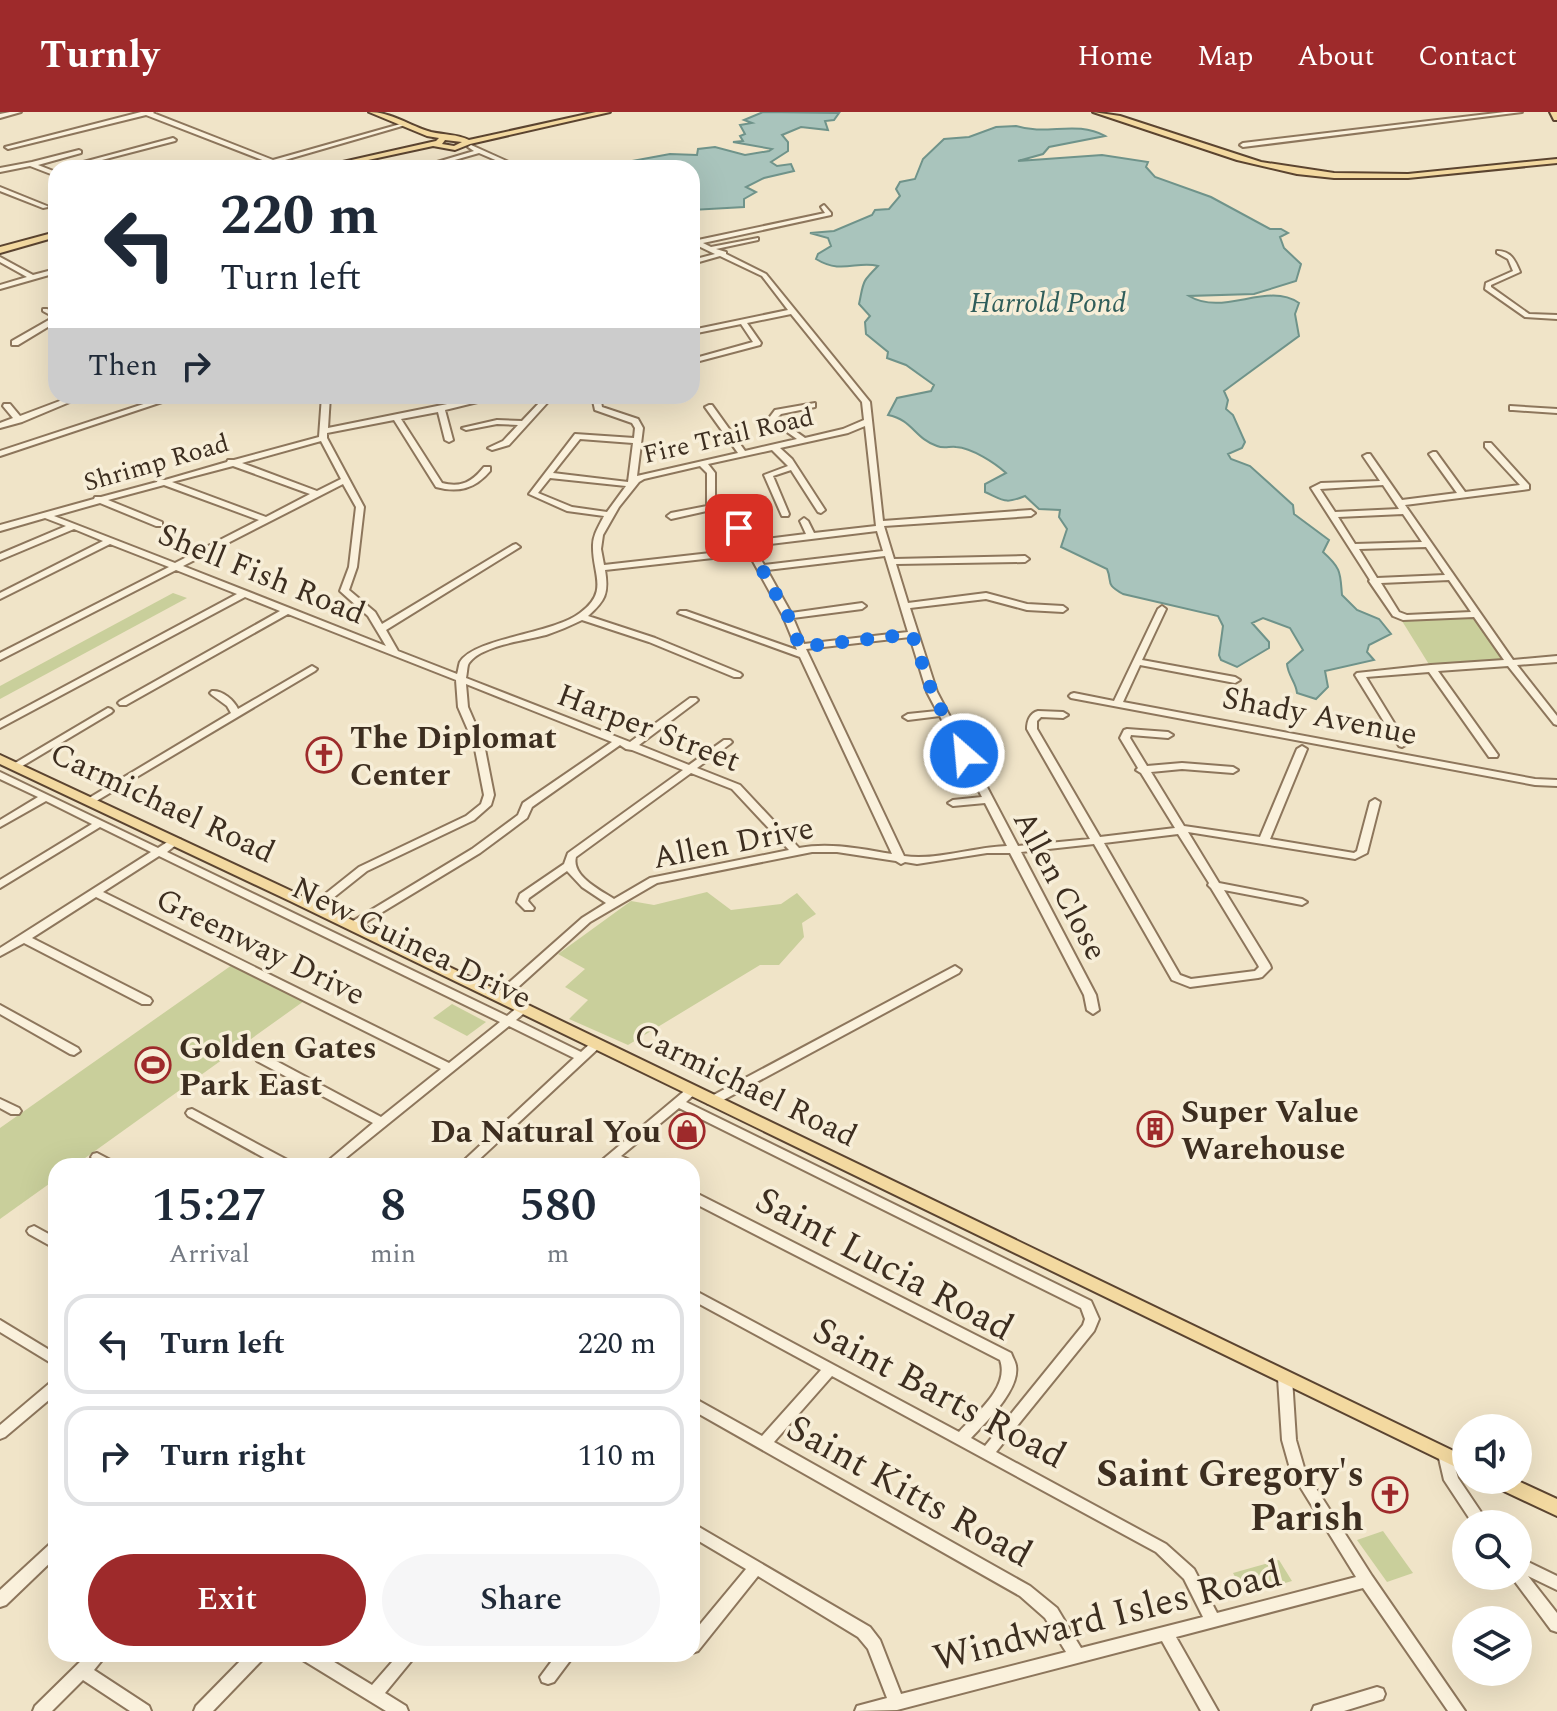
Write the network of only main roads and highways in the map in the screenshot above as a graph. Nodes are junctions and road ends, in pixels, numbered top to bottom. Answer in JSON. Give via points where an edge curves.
{"nodes":[{"id":1,"x":373,"y":112,"type":"edge"},
{"id":2,"x":590,"y":112,"type":"edge"},
{"id":3,"x":606,"y":112,"type":"edge"},
{"id":4,"x":1097,"y":112,"type":"edge"},
{"id":5,"x":1115,"y":112,"type":"edge"},
{"id":6,"x":1554,"y":112,"type":"edge"},
{"id":7,"x":1557,"y":118,"type":"edge"},
{"id":8,"x":430,"y":134,"type":"junction"},
{"id":9,"x":462,"y":140,"type":"junction"},
{"id":10,"x":439,"y":143,"type":"junction"},
{"id":11,"x":1557,"y":159,"type":"edge"},
{"id":12,"x":358,"y":160,"type":"edge"},
{"id":13,"x":370,"y":160,"type":"edge"},
{"id":14,"x":48,"y":234,"type":"edge"},
{"id":15,"x":0,"y":247,"type":"edge"},
{"id":16,"x":4,"y":765,"type":"edge"},
{"id":17,"x":1452,"y":1458,"type":"edge"},
{"id":18,"x":1528,"y":1494,"type":"edge"},
{"id":19,"x":1557,"y":1508,"type":"edge"}],
"edges":[{"from":1,"to":8,"type":"main road"},
{"from":2,"to":9,"type":"main road"},
{"from":3,"to":9,"type":"main road"},
{"from":4,"to":11,"type":"main road","via":[[1243,160],[1322,175],[1431,177]]},
{"from":5,"to":11,"type":"main road","via":[[1258,158],[1345,173],[1426,174]]},
{"from":6,"to":7,"type":"main road"},
{"from":8,"to":9,"type":"main road"},
{"from":8,"to":10,"type":"main road"},
{"from":9,"to":10,"type":"main road"},
{"from":9,"to":10,"type":"main road","via":[[458,147]]},
{"from":10,"to":12,"type":"main road"},
{"from":10,"to":13,"type":"main road"},
{"from":14,"to":15,"type":"main road"},
{"from":16,"to":17,"type":"main road","name":"Carmichael Road","via":[[176,841],[500,997],[516,1015],[596,1045]]},
{"from":18,"to":19,"type":"main road"}]}
